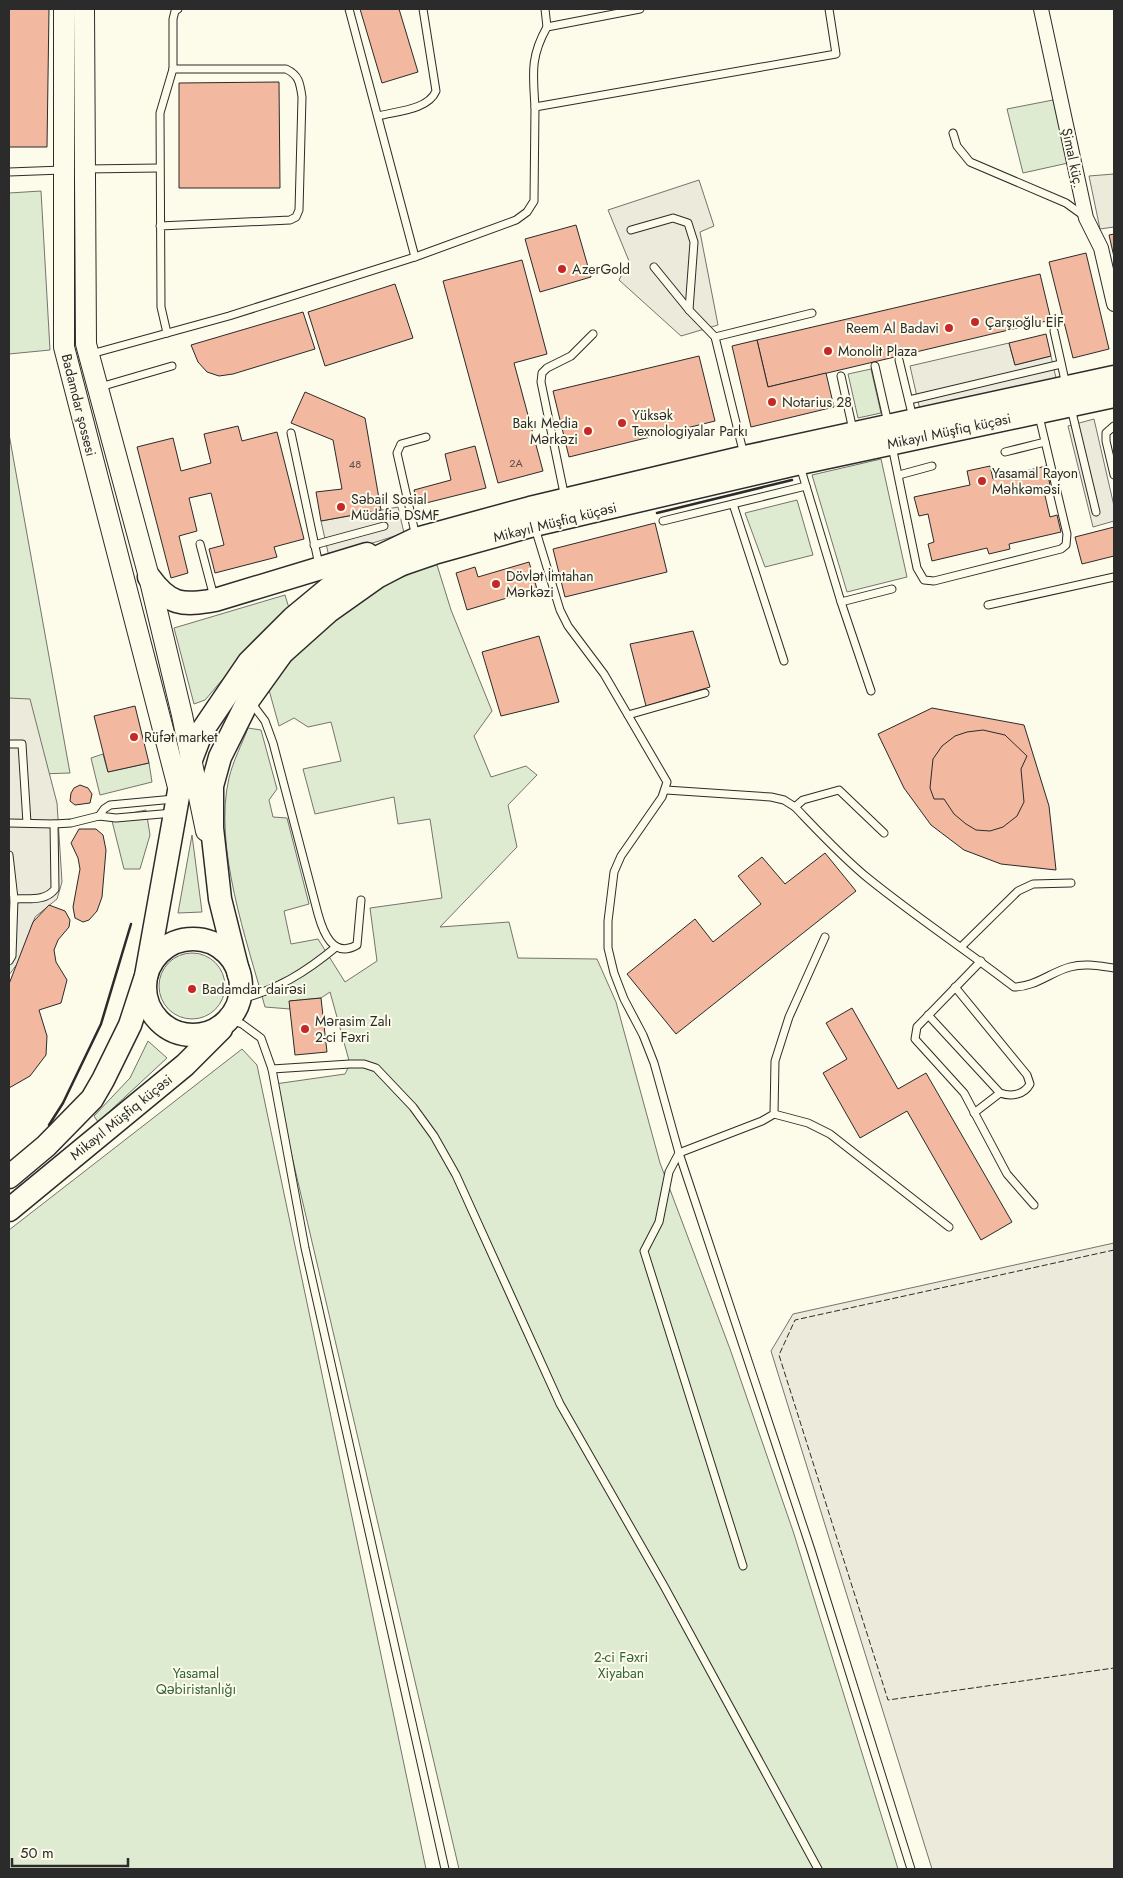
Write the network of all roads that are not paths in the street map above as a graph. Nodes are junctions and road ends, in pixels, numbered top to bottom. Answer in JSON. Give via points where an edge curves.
{"nodes":[{"id":1,"x":64,"y":9,"type":"edge"},
{"id":2,"x":178,"y":9,"type":"edge"},
{"id":3,"x":349,"y":9,"type":"edge"},
{"id":4,"x":423,"y":9,"type":"edge"},
{"id":5,"x":545,"y":9,"type":"edge"},
{"id":6,"x":640,"y":9,"type":"edge"},
{"id":7,"x":829,"y":9,"type":"edge"},
{"id":8,"x":1041,"y":9,"type":"edge"},
{"id":9,"x":87,"y":17,"type":"edge"},
{"id":10,"x":547,"y":27,"type":"junction"},
{"id":11,"x":173,"y":69,"type":"junction"},
{"id":12,"x":535,"y":108,"type":"junction"},
{"id":13,"x":378,"y":116,"type":"junction"},
{"id":14,"x":953,"y":133,"type":"dead end"},
{"id":15,"x":159,"y":168,"type":"junction"},
{"id":16,"x":86,"y":169,"type":"junction"},
{"id":17,"x":63,"y":170,"type":"junction"},
{"id":18,"x":9,"y":172,"type":"edge"},
{"id":19,"x":1086,"y":218,"type":"junction"},
{"id":20,"x":160,"y":226,"type":"junction"},
{"id":21,"x":631,"y":230,"type":"dead end"},
{"id":22,"x":415,"y":257,"type":"junction"},
{"id":23,"x":654,"y":267,"type":"dead end"},
{"id":24,"x":1114,"y":304,"type":"edge"},
{"id":25,"x":689,"y":310,"type":"junction"},
{"id":26,"x":812,"y":313,"type":"dead end"},
{"id":27,"x":1054,"y":331,"type":"dead end"},
{"id":28,"x":167,"y":333,"type":"junction"},
{"id":29,"x":593,"y":334,"type":"dead end"},
{"id":30,"x":715,"y":337,"type":"junction"},
{"id":31,"x":89,"y":355,"type":"junction"},
{"id":32,"x":899,"y":360,"type":"dead end"},
{"id":33,"x":66,"y":361,"type":"junction"},
{"id":34,"x":1062,"y":364,"type":"junction"},
{"id":35,"x":172,"y":366,"type":"dead end"},
{"id":36,"x":875,"y":366,"type":"dead end"},
{"id":37,"x":841,"y":376,"type":"dead end"},
{"id":38,"x":1114,"y":377,"type":"edge"},
{"id":39,"x":98,"y":387,"type":"junction"},
{"id":40,"x":1068,"y":396,"type":"junction"},
{"id":41,"x":1114,"y":396,"type":"edge"},
{"id":42,"x":912,"y":410,"type":"junction"},
{"id":43,"x":1038,"y":412,"type":"junction"},
{"id":44,"x":1114,"y":426,"type":"edge"},
{"id":45,"x":291,"y":433,"type":"dead end"},
{"id":46,"x":854,"y":433,"type":"junction"},
{"id":47,"x":890,"y":435,"type":"junction"},
{"id":48,"x":426,"y":437,"type":"dead end"},
{"id":49,"x":1045,"y":442,"type":"junction"},
{"id":50,"x":1005,"y":452,"type":"dead end"},
{"id":51,"x":745,"y":457,"type":"junction"},
{"id":52,"x":800,"y":464,"type":"junction"},
{"id":53,"x":932,"y":466,"type":"dead end"},
{"id":54,"x":899,"y":475,"type":"junction"},
{"id":55,"x":1114,"y":475,"type":"edge"},
{"id":56,"x":806,"y":486,"type":"junction"},
{"id":57,"x":565,"y":499,"type":"junction"},
{"id":58,"x":733,"y":504,"type":"junction"},
{"id":59,"x":1096,"y":512,"type":"dead end"},
{"id":60,"x":662,"y":521,"type":"dead end"},
{"id":61,"x":534,"y":525,"type":"junction"},
{"id":62,"x":384,"y":526,"type":"dead end"},
{"id":63,"x":416,"y":539,"type":"junction"},
{"id":64,"x":200,"y":544,"type":"dead end"},
{"id":65,"x":314,"y":545,"type":"junction"},
{"id":66,"x":319,"y":568,"type":"junction"},
{"id":67,"x":148,"y":577,"type":"junction"},
{"id":68,"x":1114,"y":577,"type":"edge"},
{"id":69,"x":892,"y":589,"type":"dead end"},
{"id":70,"x":215,"y":600,"type":"junction"},
{"id":71,"x":841,"y":602,"type":"junction"},
{"id":72,"x":988,"y":605,"type":"dead end"},
{"id":73,"x":784,"y":661,"type":"dead end"},
{"id":74,"x":871,"y":691,"type":"dead end"},
{"id":75,"x":705,"y":693,"type":"dead end"},
{"id":76,"x":248,"y":699,"type":"junction"},
{"id":77,"x":628,"y":715,"type":"junction"},
{"id":78,"x":9,"y":744,"type":"edge"},
{"id":79,"x":191,"y":756,"type":"junction"},
{"id":80,"x":666,"y":790,"type":"junction"},
{"id":81,"x":177,"y":801,"type":"junction"},
{"id":82,"x":795,"y":807,"type":"junction"},
{"id":83,"x":99,"y":816,"type":"junction"},
{"id":84,"x":9,"y":823,"type":"edge"},
{"id":85,"x":27,"y":823,"type":"junction"},
{"id":86,"x":54,"y":824,"type":"junction"},
{"id":87,"x":884,"y":833,"type":"dead end"},
{"id":88,"x":9,"y":855,"type":"edge"},
{"id":89,"x":1072,"y":882,"type":"dead end"},
{"id":90,"x":14,"y":899,"type":"junction"},
{"id":91,"x":220,"y":899,"type":"junction"},
{"id":92,"x":361,"y":900,"type":"dead end"},
{"id":93,"x":825,"y":937,"type":"dead end"},
{"id":94,"x":336,"y":947,"type":"junction"},
{"id":95,"x":961,"y":947,"type":"junction"},
{"id":96,"x":9,"y":961,"type":"edge"},
{"id":97,"x":981,"y":962,"type":"junction"},
{"id":98,"x":1114,"y":968,"type":"edge"},
{"id":99,"x":239,"y":975,"type":"junction"},
{"id":100,"x":146,"y":976,"type":"junction"},
{"id":101,"x":956,"y":987,"type":"junction"},
{"id":102,"x":234,"y":1009,"type":"junction"},
{"id":103,"x":928,"y":1015,"type":"junction"},
{"id":104,"x":272,"y":1069,"type":"junction"},
{"id":105,"x":1000,"y":1093,"type":"junction"},
{"id":106,"x":974,"y":1113,"type":"junction"},
{"id":107,"x":774,"y":1114,"type":"junction"},
{"id":108,"x":680,"y":1153,"type":"junction"},
{"id":109,"x":9,"y":1177,"type":"edge"},
{"id":110,"x":1034,"y":1205,"type":"dead end"},
{"id":111,"x":9,"y":1210,"type":"edge"},
{"id":112,"x":949,"y":1227,"type":"dead end"},
{"id":113,"x":743,"y":1566,"type":"dead end"},
{"id":114,"x":445,"y":1869,"type":"edge"},
{"id":115,"x":818,"y":1869,"type":"edge"},
{"id":116,"x":911,"y":1869,"type":"edge"}],
"edges":[{"from":1,"to":17,"type":"main road","name":"Badamdar şossesi"},
{"from":2,"to":11,"type":"lane","via":[[173,19]]},
{"from":3,"to":13,"type":"lane"},
{"from":4,"to":13,"type":"lane","via":[[436,91],[425,104]]},
{"from":5,"to":10,"type":"lane"},
{"from":6,"to":10,"type":"lane"},
{"from":7,"to":12,"type":"lane","via":[[836,54]]},
{"from":8,"to":19,"type":"street","name":"Şimal küç."},
{"from":9,"to":16,"type":"main road","name":"Badamdar şossesi"},
{"from":10,"to":12,"type":"lane","via":[[537,45],[532,65]]},
{"from":11,"to":15,"type":"lane","via":[[160,112]]},
{"from":11,"to":20,"type":"lane","via":[[286,69],[295,73],[302,97],[298,210],[296,217],[290,220]]},
{"from":12,"to":22,"type":"lane","via":[[536,186],[534,201],[527,212],[494,229]]},
{"from":13,"to":22,"type":"lane"},
{"from":14,"to":19,"type":"lane","via":[[957,146],[970,162],[1066,203]]},
{"from":15,"to":16,"type":"lane"},
{"from":15,"to":20,"type":"lane"},
{"from":16,"to":17,"type":"main road"},
{"from":16,"to":31,"type":"main road","name":"Badamdar şossesi","via":[[85,333]]},
{"from":17,"to":18,"type":"lane"},
{"from":17,"to":33,"type":"main road","name":"Badamdar şossesi","via":[[63,336]]},
{"from":19,"to":24,"type":"street","name":"Şimal küç.","via":[[1101,248]]},
{"from":20,"to":28,"type":"lane","via":[[161,307]]},
{"from":21,"to":25,"type":"lane","via":[[673,218],[688,223],[694,242]]},
{"from":22,"to":28,"type":"lane"},
{"from":23,"to":25,"type":"lane"},
{"from":25,"to":30,"type":"lane"},
{"from":26,"to":30,"type":"lane"},
{"from":27,"to":34,"type":"lane"},
{"from":28,"to":31,"type":"lane"},
{"from":29,"to":57,"type":"lane","via":[[571,356],[542,374]]},
{"from":30,"to":51,"type":"lane"},
{"from":31,"to":33,"type":"main road"},
{"from":31,"to":39,"type":"main road","name":"Badamdar şossesi"},
{"from":32,"to":42,"type":"lane"},
{"from":33,"to":81,"type":"main road","name":"Badamdar şossesi"},
{"from":34,"to":40,"type":"lane"},
{"from":34,"to":42,"type":"lane"},
{"from":35,"to":39,"type":"lane"},
{"from":36,"to":47,"type":"lane"},
{"from":37,"to":46,"type":"lane"},
{"from":38,"to":40,"type":"main road","name":"Mikayıl Müşfiq küçəsi"},
{"from":39,"to":67,"type":"main road","name":"Badamdar şossesi"},
{"from":40,"to":41,"type":"main road","name":"Mikayıl Müşfiq küçəsi"},
{"from":40,"to":42,"type":"main road","name":"Mikayıl Müşfiq küçəsi"},
{"from":40,"to":43,"type":"main road","name":"Mikayıl Müşfiq küçəsi"},
{"from":40,"to":59,"type":"lane"},
{"from":42,"to":47,"type":"main road","name":"Mikayıl Müşfiq küçəsi"},
{"from":43,"to":47,"type":"main road","name":"Mikayıl Müşfiq küçəsi"},
{"from":43,"to":49,"type":"lane"},
{"from":44,"to":55,"type":"lane","via":[[1106,433],[1106,441]]},
{"from":45,"to":65,"type":"lane"},
{"from":46,"to":47,"type":"main road","name":"Mikayıl Müşfiq küçəsi"},
{"from":46,"to":51,"type":"main road","name":"Mikayıl Müşfiq küçəsi"},
{"from":47,"to":52,"type":"main road","name":"Mikayıl Müşfiq küçəsi"},
{"from":47,"to":54,"type":"lane"},
{"from":48,"to":63,"type":"lane","via":[[401,444],[397,453]]},
{"from":49,"to":50,"type":"lane"},
{"from":49,"to":54,"type":"lane","via":[[1067,534],[1066,545],[1061,549],[934,581],[924,580],[917,568]]},
{"from":51,"to":57,"type":"main road","name":"Mikayıl Müşfiq küçəsi"},
{"from":52,"to":56,"type":"lane"},
{"from":52,"to":61,"type":"main road","name":"Mikayıl Müşfiq küçəsi"},
{"from":53,"to":54,"type":"lane"},
{"from":56,"to":58,"type":"lane"},
{"from":56,"to":71,"type":"lane"},
{"from":57,"to":63,"type":"main road","name":"Mikayıl Müşfiq küçəsi"},
{"from":58,"to":60,"type":"lane"},
{"from":58,"to":73,"type":"lane"},
{"from":61,"to":76,"type":"main road","name":"Mikayıl Müşfiq küçəsi","via":[[434,553],[376,577],[294,642]]},
{"from":61,"to":77,"type":"lane","via":[[560,610]]},
{"from":62,"to":65,"type":"lane"},
{"from":63,"to":66,"type":"main road"},
{"from":63,"to":79,"type":"main road","name":"Mikayıl Müşfiq küçəsi","via":[[354,570],[293,618],[233,683],[202,731]]},
{"from":64,"to":70,"type":"lane"},
{"from":65,"to":66,"type":"lane"},
{"from":66,"to":70,"type":"main road"},
{"from":67,"to":70,"type":"main road","via":[[175,602],[195,604]]},
{"from":67,"to":79,"type":"main road","name":"Badamdar şossesi"},
{"from":68,"to":72,"type":"lane"},
{"from":69,"to":71,"type":"lane"},
{"from":71,"to":74,"type":"lane"},
{"from":75,"to":77,"type":"lane"},
{"from":76,"to":91,"type":"main road","name":"Mikayıl Müşfiq küçəsi","via":[[220,757],[212,786],[212,828]]},
{"from":76,"to":94,"type":"lane","via":[[265,721],[273,743],[323,931]]},
{"from":77,"to":80,"type":"lane","via":[[665,777]]},
{"from":78,"to":85,"type":"lane","via":[[22,744]]},
{"from":79,"to":81,"type":"main road","name":"Mikayıl Müşfiq küçəsi"},
{"from":79,"to":91,"type":"main road","name":"Badamdar şossesi"},
{"from":80,"to":82,"type":"lane","via":[[772,797]]},
{"from":80,"to":108,"type":"lane","via":[[614,872],[609,896],[608,939],[614,973],[654,1063]]},
{"from":81,"to":83,"type":"lane","via":[[116,818]]},
{"from":81,"to":83,"type":"lane","via":[[110,805]]},
{"from":81,"to":100,"type":"main road","name":"Mikayıl Müşfiq küçəsi"},
{"from":82,"to":87,"type":"lane","via":[[803,800],[839,790]]},
{"from":82,"to":95,"type":"lane","via":[[868,878]]},
{"from":83,"to":86,"type":"lane"},
{"from":84,"to":85,"type":"lane"},
{"from":85,"to":86,"type":"lane"},
{"from":86,"to":90,"type":"lane","via":[[55,889],[37,899]]},
{"from":88,"to":90,"type":"lane"},
{"from":89,"to":95,"type":"lane","via":[[1033,884],[1018,891]]},
{"from":90,"to":96,"type":"lane","via":[[12,956]]},
{"from":91,"to":99,"type":"main road","name":"Mikayıl Müşfiq küçəsi"},
{"from":92,"to":94,"type":"lane","via":[[357,946]]},
{"from":93,"to":107,"type":"lane","via":[[789,1017],[775,1061]]},
{"from":94,"to":102,"type":"lane","via":[[310,969]]},
{"from":95,"to":97,"type":"lane"},
{"from":97,"to":98,"type":"lane","via":[[1014,987],[1031,984],[1070,967],[1089,964]]},
{"from":97,"to":101,"type":"lane"},
{"from":99,"to":100,"type":"main road","via":[[233,960],[222,949],[208,941],[192,939],[176,942],[162,950]]},
{"from":99,"to":102,"type":"main road","via":[[241,990]]},
{"from":100,"to":102,"type":"main road","via":[[145,992],[149,1007],[170,1030],[185,1035],[201,1034],[216,1029]]},
{"from":100,"to":109,"type":"main road","name":"Mikayıl Müşfiq küçəsi","via":[[130,1025],[92,1099],[46,1146]]},
{"from":101,"to":103,"type":"lane"},
{"from":101,"to":105,"type":"lane","via":[[1029,1079],[1030,1084],[1024,1092]]},
{"from":102,"to":104,"type":"lane","via":[[261,1038]]},
{"from":102,"to":111,"type":"main road","name":"Mikayıl Müşfiq küçəsi","via":[[185,1065]]},
{"from":103,"to":105,"type":"lane"},
{"from":103,"to":106,"type":"lane","via":[[916,1027],[915,1039],[964,1093]]},
{"from":104,"to":114,"type":"lane","via":[[305,1248]]},
{"from":104,"to":115,"type":"lane","via":[[350,1064],[376,1068],[414,1107],[434,1136],[456,1175],[560,1404],[664,1586]]},
{"from":105,"to":106,"type":"lane"},
{"from":106,"to":110,"type":"lane","via":[[1007,1174]]},
{"from":107,"to":108,"type":"lane"},
{"from":107,"to":112,"type":"lane","via":[[830,1134]]},
{"from":108,"to":113,"type":"lane","via":[[669,1172],[659,1222],[644,1251]]},
{"from":108,"to":116,"type":"lane","via":[[808,1540]]}]}
